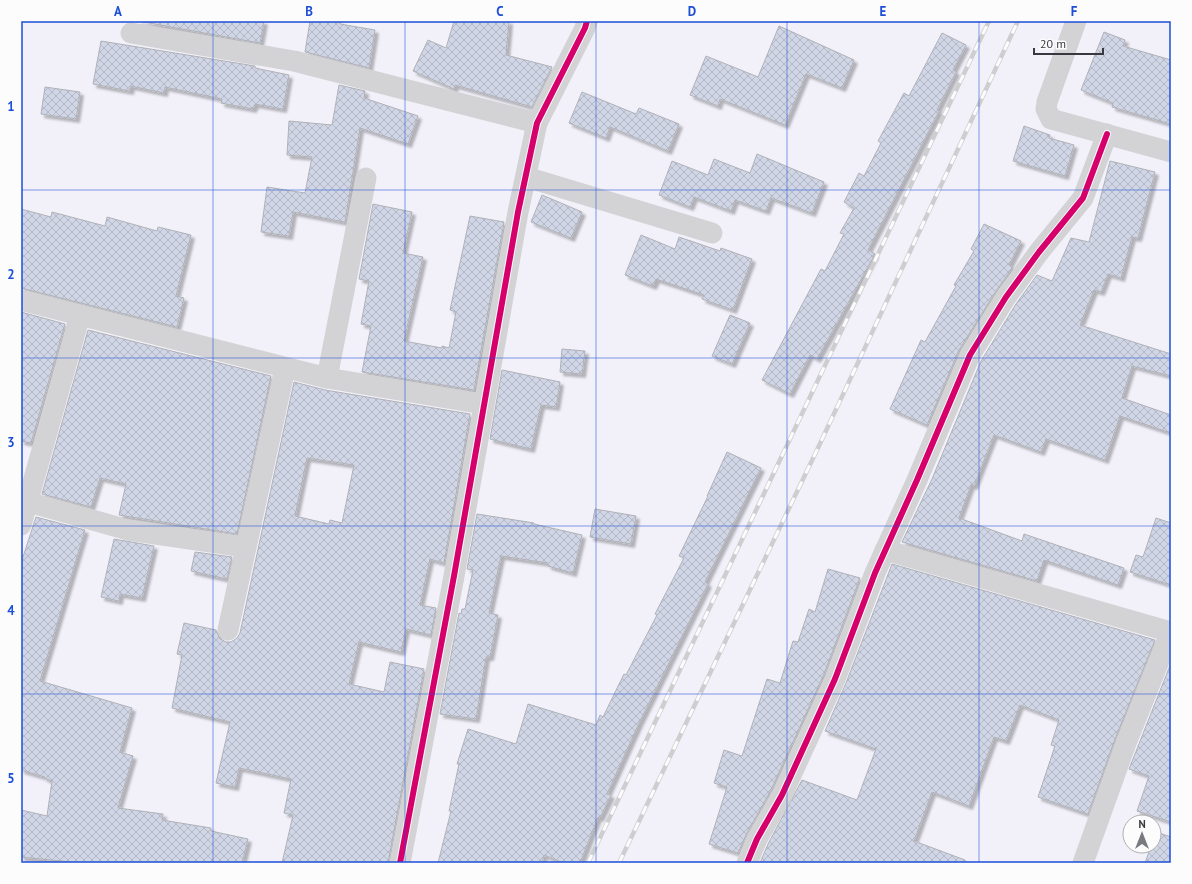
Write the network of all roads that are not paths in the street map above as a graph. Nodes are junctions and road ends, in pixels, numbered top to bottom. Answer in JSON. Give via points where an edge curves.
{"nodes":[{"id":1,"x":587,"y":21,"type":"edge"},
{"id":2,"x":1076,"y":21,"type":"edge"},
{"id":3,"x":131,"y":33,"type":"dead end"},
{"id":4,"x":537,"y":124,"type":"junction"},
{"id":5,"x":1107,"y":134,"type":"junction"},
{"id":6,"x":1171,"y":152,"type":"edge"},
{"id":7,"x":526,"y":177,"type":"junction"},
{"id":8,"x":366,"y":178,"type":"dead end"},
{"id":9,"x":712,"y":234,"type":"dead end"},
{"id":10,"x":21,"y":300,"type":"edge"},
{"id":11,"x":80,"y":315,"type":"junction"},
{"id":12,"x":285,"y":368,"type":"junction"},
{"id":13,"x":326,"y":378,"type":"junction"},
{"id":14,"x":483,"y":404,"type":"junction"},
{"id":15,"x":28,"y":502,"type":"junction"},
{"id":16,"x":21,"y":525,"type":"edge"},
{"id":17,"x":245,"y":547,"type":"junction"},
{"id":18,"x":885,"y":550,"type":"junction"},
{"id":19,"x":228,"y":630,"type":"dead end"},
{"id":20,"x":1171,"y":632,"type":"edge"},
{"id":21,"x":400,"y":863,"type":"edge"},
{"id":22,"x":747,"y":863,"type":"edge"},
{"id":23,"x":1084,"y":863,"type":"edge"}],
"edges":[{"from":1,"to":4,"type":"street"},
{"from":2,"to":5,"type":"street","via":[[1046,109],[1051,119]]},
{"from":3,"to":4,"type":"street","via":[[294,62]]},
{"from":4,"to":7,"type":"street"},
{"from":5,"to":6,"type":"street"},
{"from":5,"to":18,"type":"street","via":[[1083,198],[1006,297],[970,355]]},
{"from":7,"to":9,"type":"street"},
{"from":7,"to":14,"type":"street"},
{"from":8,"to":13,"type":"street"},
{"from":10,"to":11,"type":"street"},
{"from":11,"to":12,"type":"street"},
{"from":11,"to":15,"type":"street"},
{"from":12,"to":13,"type":"street"},
{"from":12,"to":17,"type":"street"},
{"from":13,"to":14,"type":"street"},
{"from":14,"to":21,"type":"street","via":[[454,576]]},
{"from":15,"to":16,"type":"street"},
{"from":15,"to":17,"type":"street","via":[[128,530]]},
{"from":17,"to":19,"type":"street"},
{"from":18,"to":20,"type":"street"},
{"from":18,"to":22,"type":"street","via":[[836,679]]},
{"from":20,"to":23,"type":"street","via":[[1126,743]]}]}
